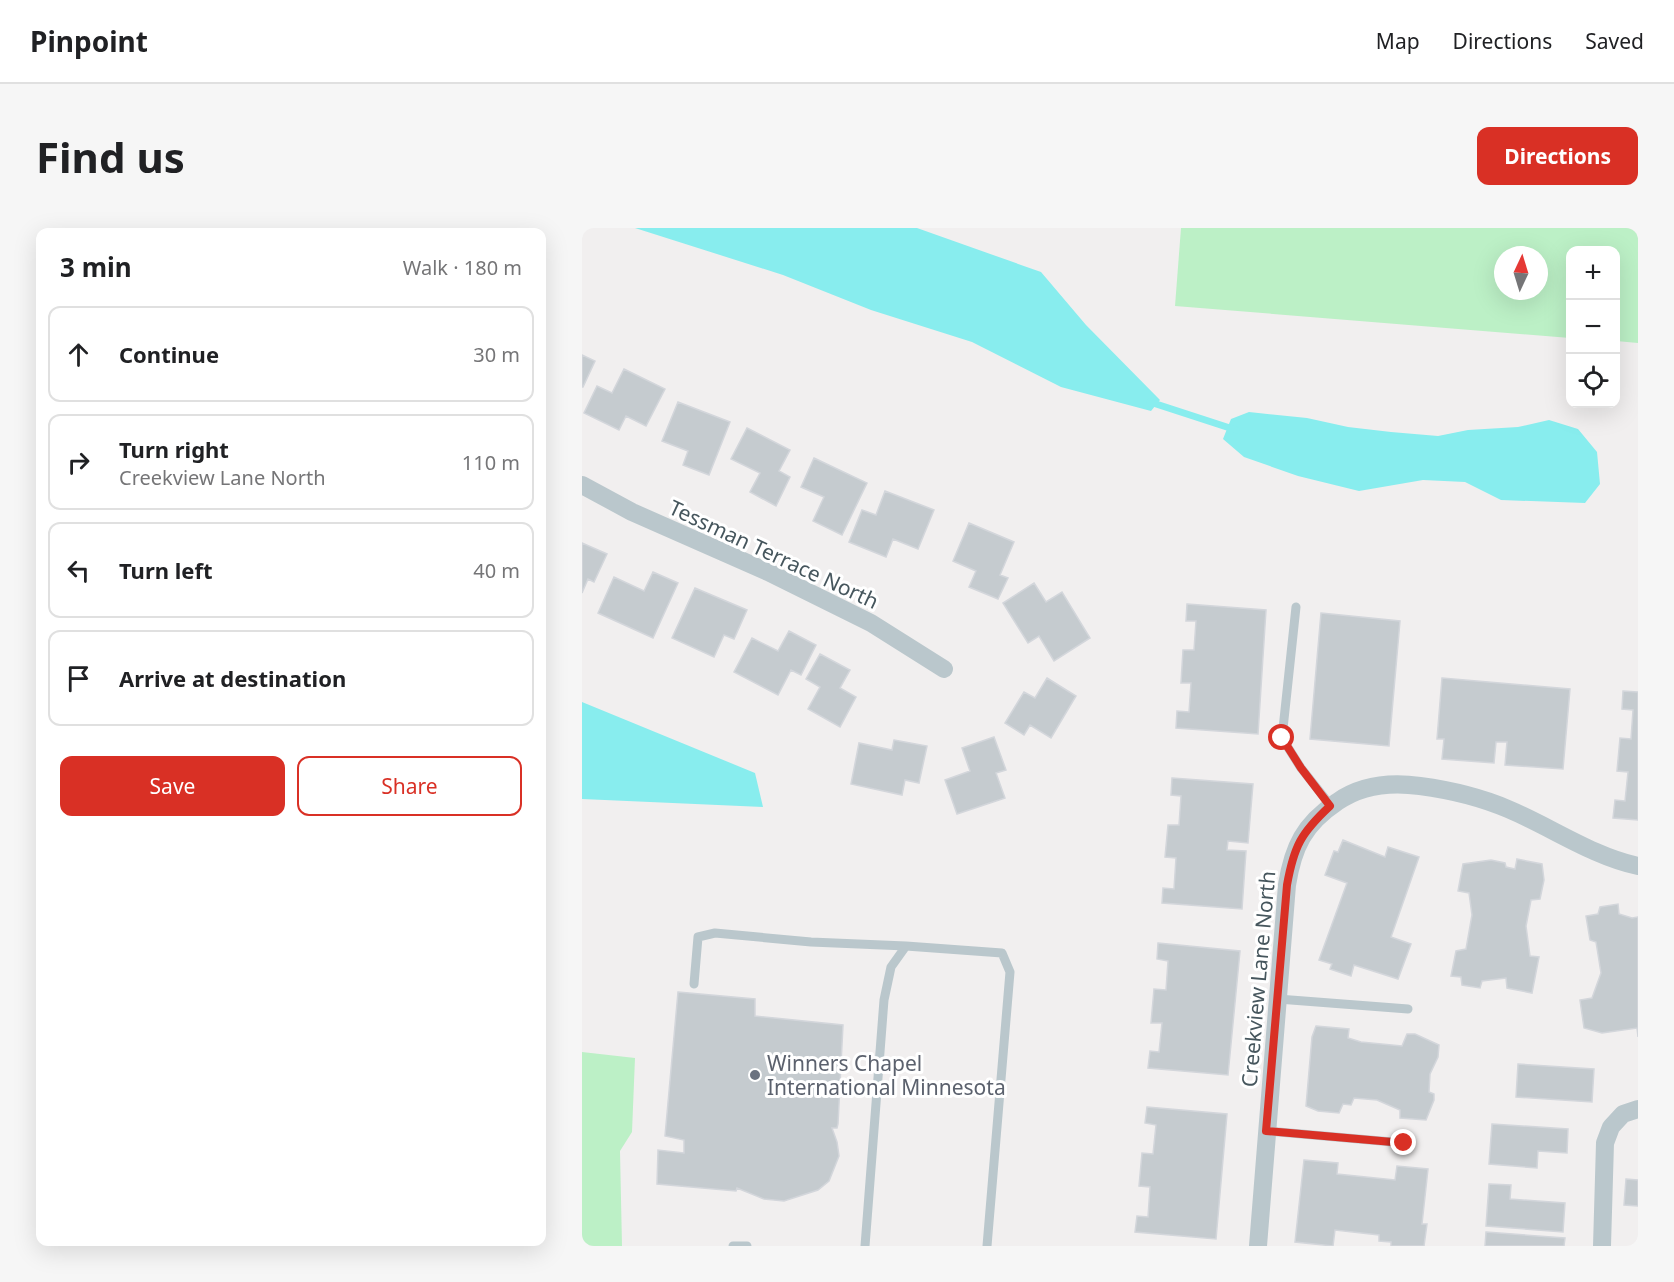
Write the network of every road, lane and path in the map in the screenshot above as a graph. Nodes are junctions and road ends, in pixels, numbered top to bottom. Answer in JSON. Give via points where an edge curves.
{"nodes":[{"id":1,"x":582,"y":485,"type":"edge"},
{"id":2,"x":1296,"y":607,"type":"dead end"},
{"id":3,"x":944,"y":669,"type":"dead end"},
{"id":4,"x":1330,"y":806,"type":"junction"},
{"id":5,"x":1638,"y":866,"type":"edge"},
{"id":6,"x":906,"y":946,"type":"junction"},
{"id":7,"x":694,"y":984,"type":"dead end"},
{"id":8,"x":1278,"y":999,"type":"junction"},
{"id":9,"x":1408,"y":1010,"type":"dead end"},
{"id":10,"x":1638,"y":1109,"type":"edge"},
{"id":11,"x":1266,"y":1131,"type":"junction"},
{"id":12,"x":1404,"y":1143,"type":"dead end"},
{"id":13,"x":733,"y":1246,"type":"edge"},
{"id":14,"x":747,"y":1246,"type":"edge"},
{"id":15,"x":865,"y":1246,"type":"edge"},
{"id":16,"x":987,"y":1246,"type":"edge"},
{"id":17,"x":1258,"y":1246,"type":"edge"},
{"id":18,"x":1602,"y":1246,"type":"edge"}],
"edges":[{"from":1,"to":3,"type":"street","name":"Tessman Terrace North","via":[[871,623]]},
{"from":2,"to":4,"type":"lane","via":[[1282,738]]},
{"from":4,"to":5,"type":"street","name":"Creekview Lane North","via":[[1345,796],[1386,784],[1443,789],[1508,809],[1602,854]]},
{"from":4,"to":8,"type":"street","name":"Creekview Lane North","via":[[1300,838],[1291,861]]},
{"from":6,"to":7,"type":"lane","via":[[715,933],[698,937]]},
{"from":6,"to":15,"type":"lane","via":[[891,967],[884,1000]]},
{"from":6,"to":16,"type":"lane","via":[[1002,953],[1010,972]]},
{"from":8,"to":9,"type":"lane"},
{"from":8,"to":11,"type":"street","name":"Creekview Lane North"},
{"from":10,"to":18,"type":"street","via":[[1623,1114],[1611,1127],[1605,1143]]},
{"from":11,"to":12,"type":"lane"},
{"from":11,"to":17,"type":"street","name":"Creekview Lane North"},
{"from":13,"to":14,"type":"lane"}]}
